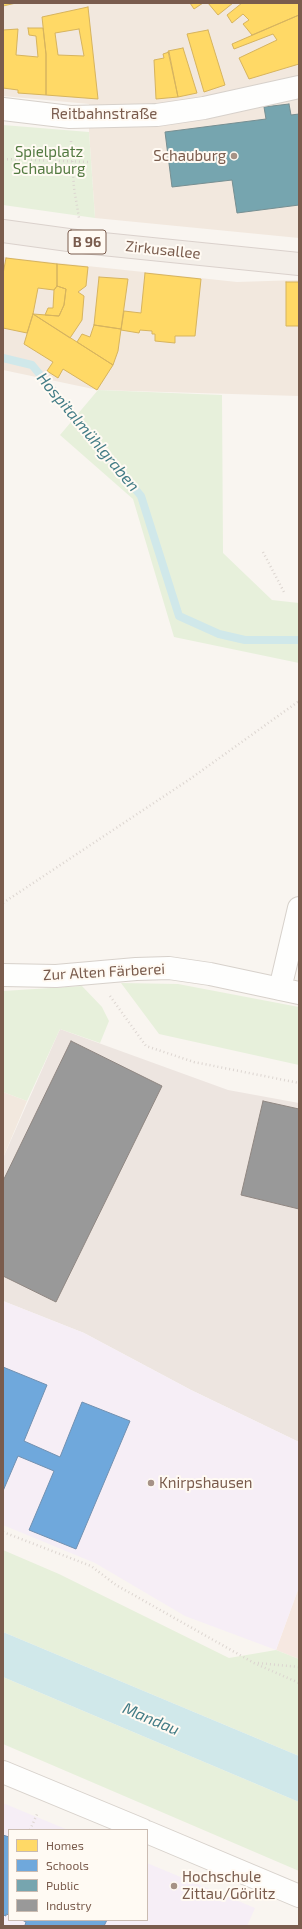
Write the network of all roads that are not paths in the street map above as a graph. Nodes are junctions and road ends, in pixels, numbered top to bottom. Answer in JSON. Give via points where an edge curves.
{"nodes":[{"id":1,"x":299,"y":87,"type":"edge"},
{"id":2,"x":3,"y":109,"type":"edge"},
{"id":3,"x":3,"y":231,"type":"edge"},
{"id":4,"x":299,"y":264,"type":"edge"},
{"id":5,"x":299,"y":908,"type":"edge"},
{"id":6,"x":3,"y":975,"type":"edge"},
{"id":7,"x":290,"y":991,"type":"edge"},
{"id":8,"x":3,"y":1772,"type":"edge"},
{"id":9,"x":141,"y":1829,"type":"edge"},
{"id":10,"x":148,"y":1832,"type":"edge"},
{"id":11,"x":299,"y":1896,"type":"edge"}],
"edges":[{"from":1,"to":2,"type":"street","name":"Reitbahnstraße","via":[[204,108],[157,115],[70,117]]},
{"from":3,"to":4,"type":"main road","name":"Zirkusallee","number":"B 96","via":[[83,242]]},
{"from":5,"to":7,"type":"street"},
{"from":6,"to":7,"type":"street","name":"Zur Alten Färberei","via":[[56,976],[169,968]]},
{"from":8,"to":9,"type":"street"},
{"from":10,"to":11,"type":"street"}]}
